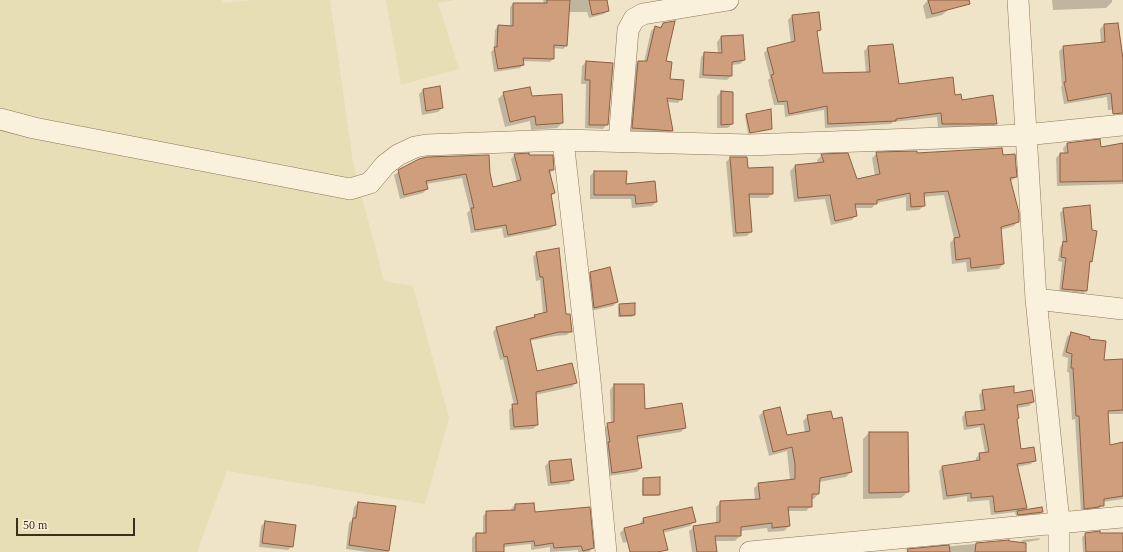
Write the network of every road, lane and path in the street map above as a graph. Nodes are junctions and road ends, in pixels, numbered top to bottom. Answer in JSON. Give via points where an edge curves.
{"nodes":[{"id":1,"x":728,"y":0,"type":"edge"},
{"id":2,"x":1018,"y":0,"type":"edge"},
{"id":3,"x":0,"y":119,"type":"edge"},
{"id":4,"x":1123,"y":125,"type":"edge"},
{"id":5,"x":1025,"y":135,"type":"junction"},
{"id":6,"x":563,"y":140,"type":"junction"},
{"id":7,"x":619,"y":142,"type":"junction"},
{"id":8,"x":1036,"y":299,"type":"junction"},
{"id":9,"x":1123,"y":309,"type":"edge"},
{"id":10,"x":1123,"y":517,"type":"edge"},
{"id":11,"x":1059,"y":522,"type":"junction"},
{"id":12,"x":606,"y":552,"type":"edge"},
{"id":13,"x":750,"y":552,"type":"edge"},
{"id":14,"x":1058,"y":552,"type":"edge"}],
"edges":[{"from":1,"to":7,"type":"street","via":[[643,14],[634,19],[628,30]]},
{"from":2,"to":5,"type":"street"},
{"from":3,"to":6,"type":"street","via":[[34,128],[350,189],[370,183],[385,165],[415,147]]},
{"from":4,"to":5,"type":"street"},
{"from":5,"to":7,"type":"street","via":[[749,145]]},
{"from":5,"to":8,"type":"street"},
{"from":6,"to":7,"type":"street"},
{"from":6,"to":12,"type":"street"},
{"from":8,"to":9,"type":"street"},
{"from":8,"to":11,"type":"street"},
{"from":10,"to":11,"type":"street"},
{"from":11,"to":13,"type":"street"},
{"from":11,"to":14,"type":"street"}]}
